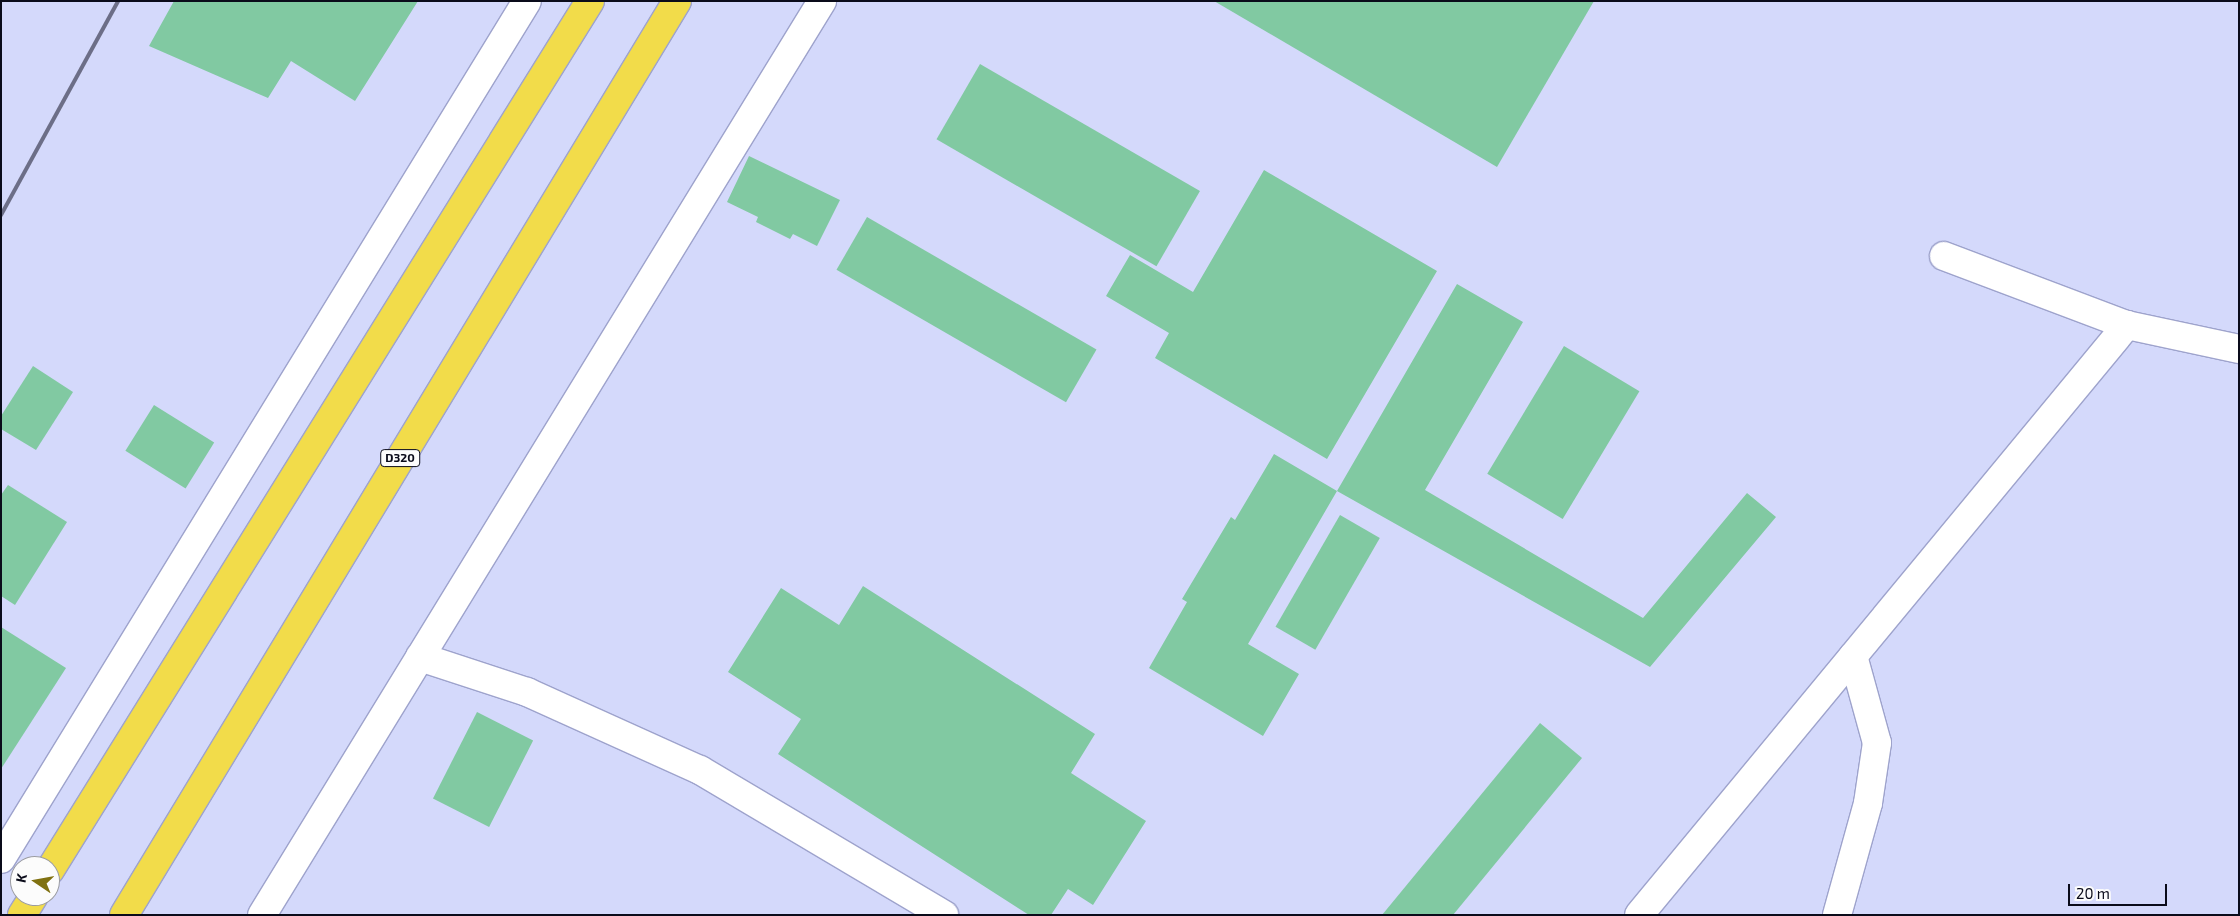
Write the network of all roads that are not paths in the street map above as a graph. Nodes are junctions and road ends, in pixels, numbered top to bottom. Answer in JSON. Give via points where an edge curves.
{"nodes":[{"id":1,"x":527,"y":1,"type":"edge"},
{"id":2,"x":590,"y":1,"type":"edge"},
{"id":3,"x":677,"y":1,"type":"edge"},
{"id":4,"x":822,"y":1,"type":"edge"},
{"id":5,"x":1944,"y":256,"type":"dead end"},
{"id":6,"x":2127,"y":325,"type":"junction"},
{"id":7,"x":2239,"y":349,"type":"edge"},
{"id":8,"x":420,"y":656,"type":"junction"},
{"id":9,"x":1853,"y":656,"type":"junction"},
{"id":10,"x":59,"y":856,"type":"edge"},
{"id":11,"x":1,"y":859,"type":"edge"},
{"id":12,"x":124,"y":915,"type":"edge"},
{"id":13,"x":262,"y":915,"type":"edge"},
{"id":14,"x":944,"y":915,"type":"edge"},
{"id":15,"x":1639,"y":915,"type":"edge"},
{"id":16,"x":1838,"y":915,"type":"edge"}],
"edges":[{"from":1,"to":11,"type":"street"},
{"from":2,"to":10,"type":"highway"},
{"from":3,"to":12,"type":"highway","number":"D320"},
{"from":4,"to":8,"type":"street"},
{"from":5,"to":6,"type":"street"},
{"from":6,"to":7,"type":"street"},
{"from":6,"to":9,"type":"street"},
{"from":8,"to":13,"type":"street"},
{"from":8,"to":14,"type":"street","via":[[527,692],[700,770]]},
{"from":9,"to":15,"type":"street"},
{"from":9,"to":16,"type":"street","via":[[1876,743],[1868,803]]}]}
